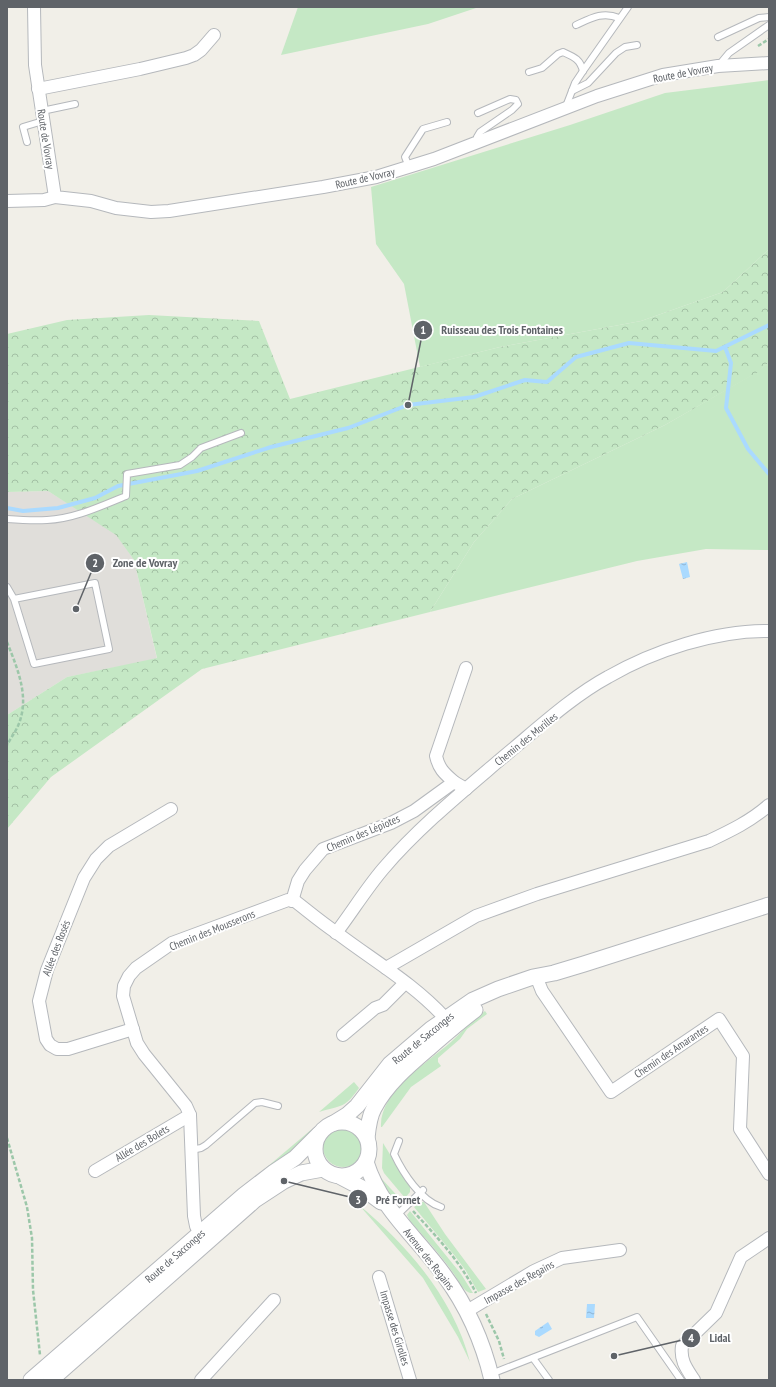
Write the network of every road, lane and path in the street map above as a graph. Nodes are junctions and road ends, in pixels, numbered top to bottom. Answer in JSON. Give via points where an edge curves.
{"nodes":[{"id":1,"x":34,"y":7,"type":"edge"},
{"id":2,"x":628,"y":7,"type":"edge"},
{"id":3,"x":769,"y":17,"type":"edge"},
{"id":4,"x":619,"y":18,"type":"junction"},
{"id":5,"x":576,"y":25,"type":"dead end"},
{"id":6,"x":769,"y":26,"type":"edge"},
{"id":7,"x":214,"y":35,"type":"dead end"},
{"id":8,"x":718,"y":37,"type":"dead end"},
{"id":9,"x":637,"y":45,"type":"dead end"},
{"id":10,"x":769,"y":63,"type":"edge"},
{"id":11,"x":718,"y":66,"type":"junction"},
{"id":12,"x":583,"y":71,"type":"junction"},
{"id":13,"x":529,"y":72,"type":"dead end"},
{"id":14,"x":38,"y":89,"type":"junction"},
{"id":15,"x":572,"y":91,"type":"junction"},
{"id":16,"x":75,"y":104,"type":"dead end"},
{"id":17,"x":565,"y":109,"type":"junction"},
{"id":18,"x":478,"y":113,"type":"dead end"},
{"id":19,"x":42,"y":116,"type":"junction"},
{"id":20,"x":447,"y":122,"type":"dead end"},
{"id":21,"x":27,"y":142,"type":"dead end"},
{"id":22,"x":479,"y":142,"type":"junction"},
{"id":23,"x":409,"y":167,"type":"junction"},
{"id":24,"x":55,"y":197,"type":"junction"},
{"id":25,"x":7,"y":202,"type":"edge"},
{"id":26,"x":241,"y":433,"type":"dead end"},
{"id":27,"x":7,"y":519,"type":"edge"},
{"id":28,"x":7,"y":587,"type":"edge"},
{"id":29,"x":14,"y":599,"type":"junction"},
{"id":30,"x":769,"y":631,"type":"edge"},
{"id":31,"x":7,"y":642,"type":"edge"},
{"id":32,"x":466,"y":668,"type":"dead end"},
{"id":33,"x":7,"y":745,"type":"edge"},
{"id":34,"x":454,"y":782,"type":"junction"},
{"id":35,"x":466,"y":789,"type":"junction"},
{"id":36,"x":769,"y":805,"type":"edge"},
{"id":37,"x":171,"y":809,"type":"dead end"},
{"id":38,"x":292,"y":901,"type":"junction"},
{"id":39,"x":769,"y":905,"type":"edge"},
{"id":40,"x":336,"y":933,"type":"junction"},
{"id":41,"x":386,"y":968,"type":"junction"},
{"id":42,"x":554,"y":973,"type":"junction"},
{"id":43,"x":538,"y":981,"type":"junction"},
{"id":44,"x":405,"y":983,"type":"junction"},
{"id":45,"x":445,"y":1018,"type":"junction"},
{"id":46,"x":462,"y":1020,"type":"junction"},
{"id":47,"x":133,"y":1029,"type":"junction"},
{"id":48,"x":344,"y":1035,"type":"dead end"},
{"id":49,"x":440,"y":1039,"type":"junction"},
{"id":50,"x":278,"y":1106,"type":"dead end"},
{"id":51,"x":190,"y":1115,"type":"junction"},
{"id":52,"x":334,"y":1123,"type":"junction"},
{"id":53,"x":319,"y":1134,"type":"junction"},
{"id":54,"x":7,"y":1138,"type":"edge"},
{"id":55,"x":367,"y":1138,"type":"junction"},
{"id":56,"x":399,"y":1142,"type":"dead end"},
{"id":57,"x":191,"y":1150,"type":"junction"},
{"id":58,"x":366,"y":1162,"type":"junction"},
{"id":59,"x":323,"y":1169,"type":"junction"},
{"id":60,"x":95,"y":1171,"type":"dead end"},
{"id":61,"x":769,"y":1174,"type":"edge"},
{"id":62,"x":341,"y":1177,"type":"junction"},
{"id":63,"x":421,"y":1192,"type":"junction"},
{"id":64,"x":441,"y":1207,"type":"dead end"},
{"id":65,"x":391,"y":1212,"type":"junction"},
{"id":66,"x":200,"y":1234,"type":"junction"},
{"id":67,"x":769,"y":1238,"type":"edge"},
{"id":68,"x":620,"y":1250,"type":"dead end"},
{"id":69,"x":379,"y":1276,"type":"dead end"},
{"id":70,"x":274,"y":1300,"type":"dead end"},
{"id":71,"x":467,"y":1311,"type":"junction"},
{"id":72,"x":533,"y":1358,"type":"junction"},
{"id":73,"x":48,"y":1374,"type":"edge"},
{"id":74,"x":492,"y":1377,"type":"edge"},
{"id":75,"x":31,"y":1380,"type":"edge"},
{"id":76,"x":201,"y":1380,"type":"edge"},
{"id":77,"x":410,"y":1380,"type":"edge"},
{"id":78,"x":549,"y":1380,"type":"edge"},
{"id":79,"x":681,"y":1380,"type":"edge"},
{"id":80,"x":694,"y":1380,"type":"edge"}],
"edges":[{"from":1,"to":14,"type":"street","name":"Route de Vovray","via":[[34,65]]},
{"from":2,"to":4,"type":"lane"},
{"from":3,"to":8,"type":"lane","via":[[759,18]]},
{"from":4,"to":5,"type":"lane","via":[[604,15]]},
{"from":4,"to":12,"type":"lane"},
{"from":6,"to":11,"type":"lane","via":[[728,53]]},
{"from":7,"to":14,"type":"street","via":[[201,50],[186,58]]},
{"from":9,"to":15,"type":"lane","via":[[616,52],[593,79]]},
{"from":10,"to":11,"type":"street","name":"Route de Vovray"},
{"from":11,"to":17,"type":"street","name":"Route de Vovray","via":[[663,75]]},
{"from":12,"to":13,"type":"lane","via":[[576,58],[563,52],[542,68]]},
{"from":12,"to":15,"type":"lane"},
{"from":14,"to":19,"type":"street","name":"Route de Vovray"},
{"from":15,"to":17,"type":"lane"},
{"from":16,"to":19,"type":"lane"},
{"from":17,"to":22,"type":"street","name":"Route de Vovray"},
{"from":18,"to":22,"type":"lane","via":[[510,98],[518,104],[480,132]]},
{"from":19,"to":21,"type":"lane","via":[[23,127]]},
{"from":19,"to":24,"type":"street","name":"Route de Vovray"},
{"from":20,"to":23,"type":"lane","via":[[423,129],[405,157]]},
{"from":22,"to":23,"type":"street","name":"Route de Vovray"},
{"from":23,"to":24,"type":"street","name":"Route de Vovray","via":[[361,181],[169,211],[116,208],[91,201]]},
{"from":24,"to":25,"type":"street"},
{"from":26,"to":27,"type":"lane","via":[[202,448],[180,465],[127,474],[126,496],[65,518]]},
{"from":28,"to":29,"type":"lane"},
{"from":29,"to":29,"type":"lane","via":[[34,664],[109,649],[95,583]]},
{"from":30,"to":35,"type":"street","name":"Chemin des Morilles","via":[[702,639],[647,657],[607,677],[574,700]]},
{"from":31,"to":33,"type":"path","via":[[22,686],[23,697],[21,718]]},
{"from":32,"to":34,"type":"street","via":[[436,756],[438,766]]},
{"from":34,"to":35,"type":"street"},
{"from":34,"to":38,"type":"street","name":"Chemin des Lépiotes","via":[[414,811],[391,823],[323,849],[298,881]]},
{"from":35,"to":40,"type":"street","name":"Chemin des Morilles","via":[[416,834],[382,870]]},
{"from":36,"to":41,"type":"street","via":[[736,828],[709,841],[537,894],[476,916]]},
{"from":37,"to":47,"type":"street","name":"Allée des Rosés","via":[[109,846],[96,859],[84,878],[47,970],[39,1001],[46,1040],[57,1049],[68,1049]]},
{"from":38,"to":40,"type":"street"},
{"from":38,"to":47,"type":"street","name":"Chemin des Mousserons","via":[[288,900],[172,943],[136,968],[124,986],[123,996]]},
{"from":39,"to":42,"type":"street","name":"Route de Sacconges"},
{"from":40,"to":41,"type":"street"},
{"from":41,"to":44,"type":"street"},
{"from":42,"to":43,"type":"street","name":"Route de Sacconges"},
{"from":42,"to":45,"type":"street","name":"Route de Sacconges","via":[[498,988]]},
{"from":43,"to":46,"type":"street","name":"Route de Sacconges","via":[[494,998]]},
{"from":43,"to":61,"type":"street","name":"Chemin des Amarantes","via":[[542,991],[611,1092],[719,1019],[743,1056],[740,1129]]},
{"from":44,"to":45,"type":"street","via":[[431,1003]]},
{"from":44,"to":48,"type":"street","via":[[383,1005],[375,1008]]},
{"from":45,"to":46,"type":"street"},
{"from":45,"to":49,"type":"street"},
{"from":45,"to":52,"type":"street","name":"Route de Sacconges","via":[[390,1064],[357,1106]]},
{"from":46,"to":49,"type":"street","name":"Route de Sacconges"},
{"from":47,"to":51,"type":"street","name":"Chemin des Mousserons","via":[[144,1054],[186,1106]]},
{"from":49,"to":55,"type":"street","name":"Route de Sacconges","via":[[400,1074],[386,1090],[373,1110]]},
{"from":50,"to":57,"type":"lane","via":[[255,1102],[206,1145]]},
{"from":51,"to":57,"type":"street","name":"Chemin des Mousserons"},
{"from":51,"to":60,"type":"street","name":"Allée des Bolets"},
{"from":52,"to":53,"type":"street"},
{"from":52,"to":55,"type":"street","via":[[353,1124]]},
{"from":53,"to":59,"type":"street","via":[[315,1152]]},
{"from":53,"to":66,"type":"street","name":"Route de Sacconges","via":[[295,1158],[250,1191]]},
{"from":54,"to":73,"type":"path","via":[[27,1207],[32,1238],[33,1290],[39,1347]]},
{"from":55,"to":58,"type":"street","via":[[369,1151]]},
{"from":56,"to":63,"type":"lane","via":[[394,1154]]},
{"from":57,"to":66,"type":"street","name":"Chemin des Mousserons","via":[[194,1216]]},
{"from":58,"to":62,"type":"street","via":[[360,1170]]},
{"from":58,"to":65,"type":"street","name":"Avenue des Regains","via":[[371,1179]]},
{"from":59,"to":62,"type":"street"},
{"from":59,"to":73,"type":"street","name":"Route de Sacconges","via":[[300,1173],[284,1180],[259,1197],[127,1312]]},
{"from":62,"to":65,"type":"street","name":"Avenue des Regains","via":[[362,1188]]},
{"from":63,"to":64,"type":"lane"},
{"from":63,"to":65,"type":"lane"},
{"from":65,"to":71,"type":"street","name":"Avenue des Regains","via":[[444,1275]]},
{"from":66,"to":73,"type":"street","name":"Route de Sacconges"},
{"from":67,"to":80,"type":"street","via":[[741,1257],[716,1313],[682,1346],[682,1362]]},
{"from":68,"to":71,"type":"street","name":"Impasse des Regains","via":[[562,1258]]},
{"from":69,"to":77,"type":"street","name":"Impasse des Girolles"},
{"from":70,"to":76,"type":"street"},
{"from":71,"to":74,"type":"street","name":"Avenue des Regains"},
{"from":72,"to":74,"type":"lane"},
{"from":72,"to":78,"type":"lane"},
{"from":72,"to":79,"type":"lane","via":[[637,1317]]},
{"from":73,"to":75,"type":"street","name":"Route de Sacconges"}]}
